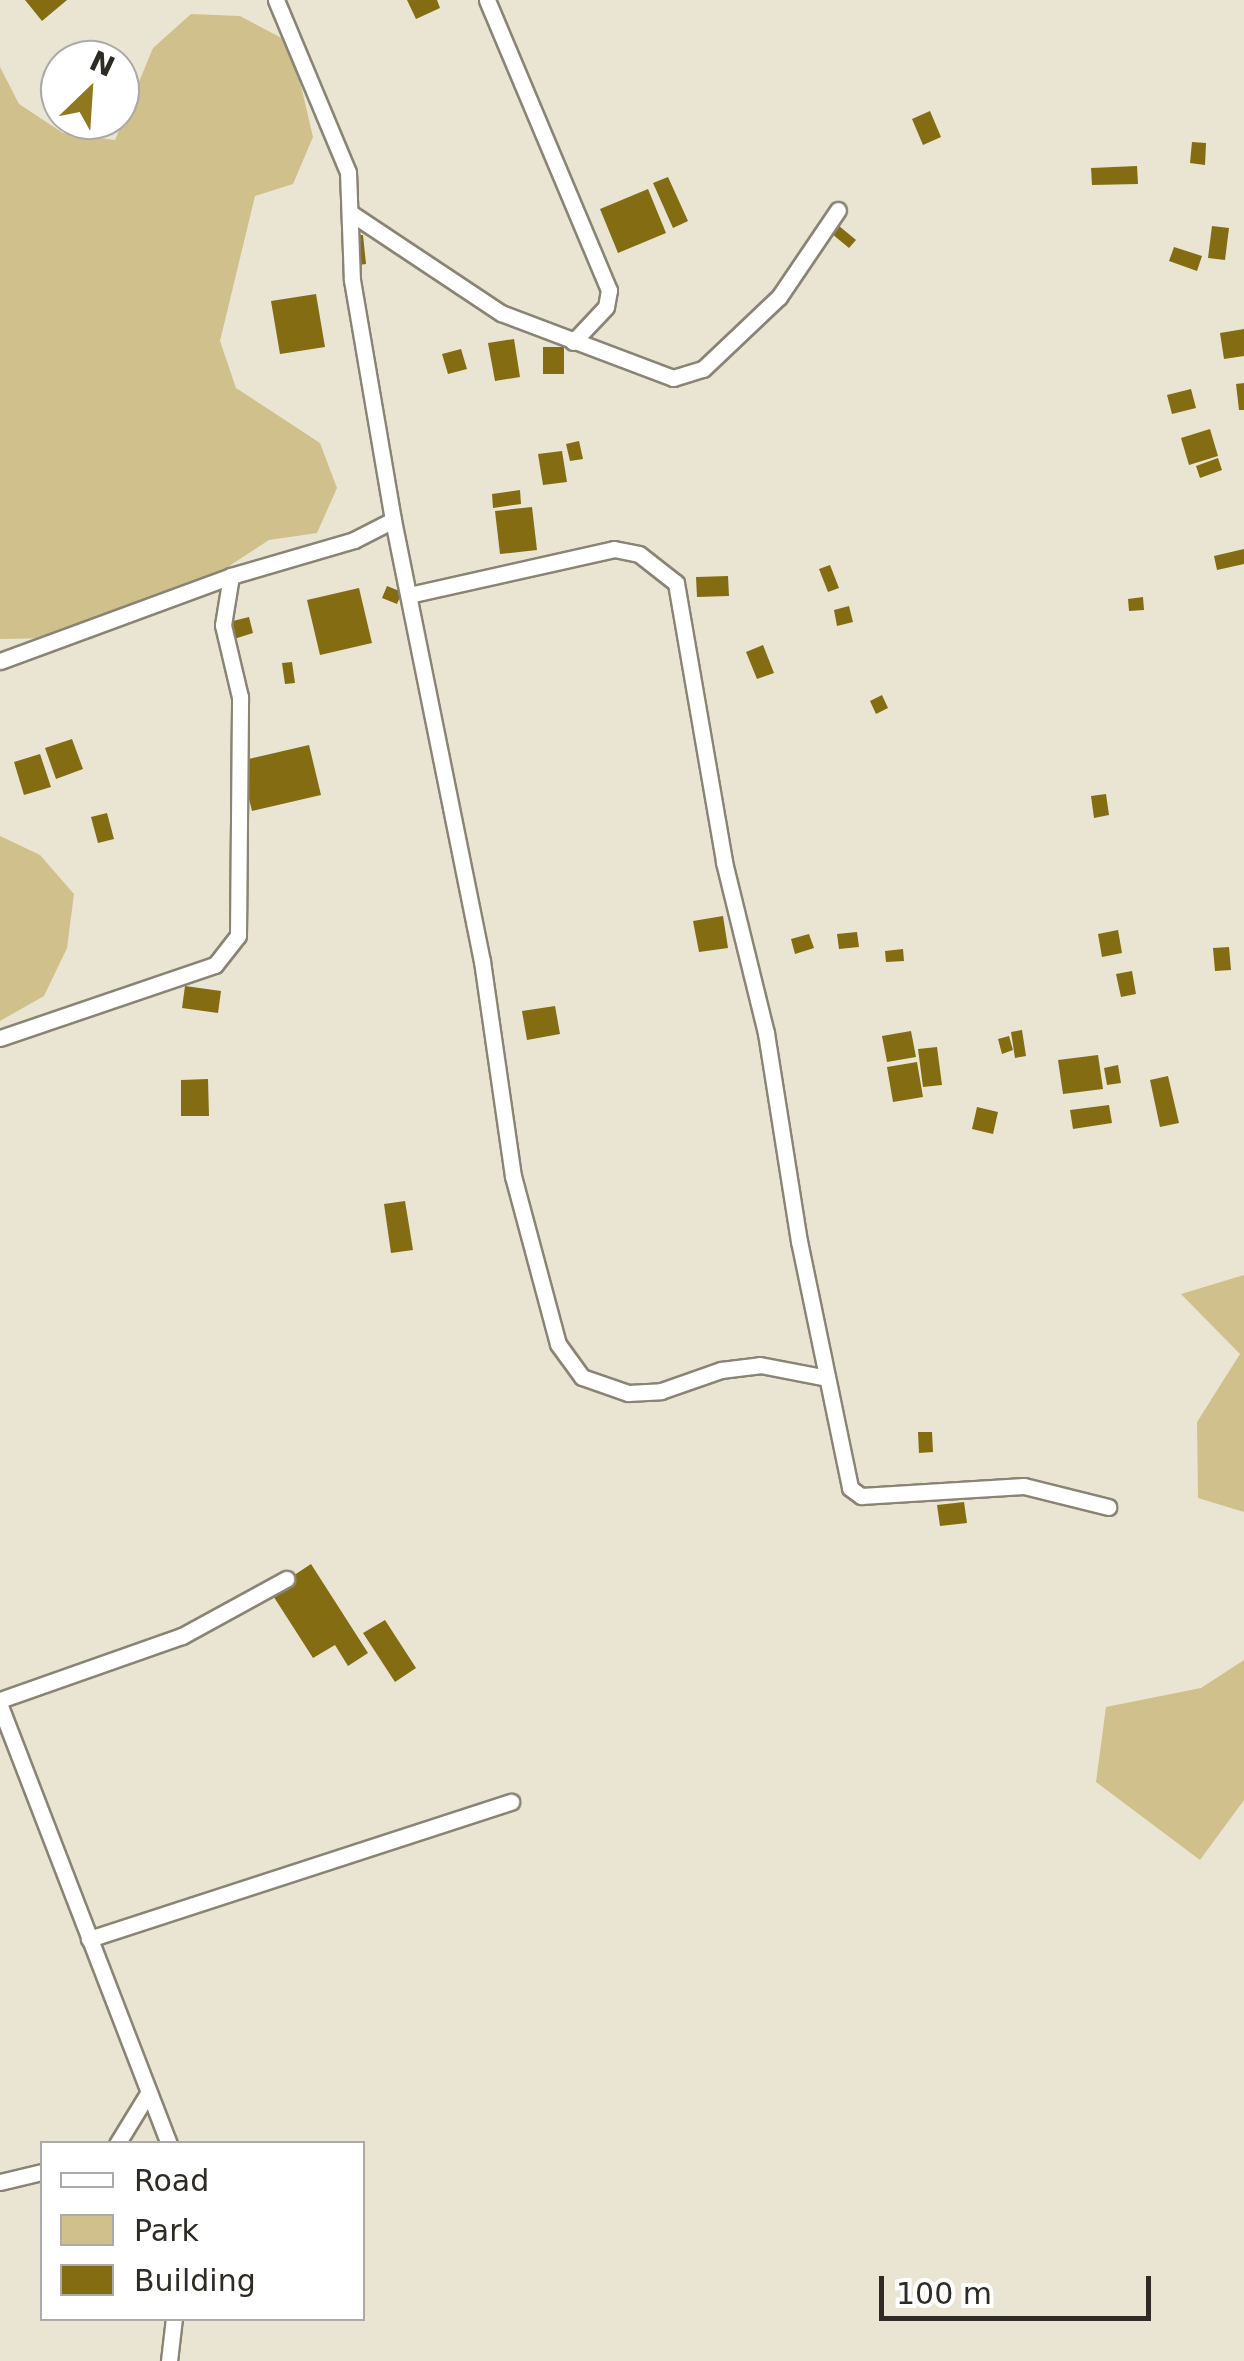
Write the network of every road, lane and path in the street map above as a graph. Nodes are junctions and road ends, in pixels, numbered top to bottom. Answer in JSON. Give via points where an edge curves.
{"nodes":[{"id":1,"x":276,"y":0,"type":"edge"},
{"id":2,"x":487,"y":0,"type":"edge"},
{"id":3,"x":838,"y":210,"type":"dead end"},
{"id":4,"x":352,"y":214,"type":"junction"},
{"id":5,"x":573,"y":342,"type":"junction"},
{"id":6,"x":393,"y":520,"type":"junction"},
{"id":7,"x":232,"y":576,"type":"junction"},
{"id":8,"x":409,"y":595,"type":"junction"},
{"id":9,"x":0,"y":660,"type":"edge"},
{"id":10,"x":0,"y":1038,"type":"edge"},
{"id":11,"x":827,"y":1378,"type":"junction"},
{"id":12,"x":1108,"y":1507,"type":"dead end"},
{"id":13,"x":286,"y":1578,"type":"dead end"},
{"id":14,"x":0,"y":1707,"type":"edge"},
{"id":15,"x":511,"y":1802,"type":"dead end"},
{"id":16,"x":89,"y":1938,"type":"junction"},
{"id":17,"x":147,"y":2095,"type":"junction"},
{"id":18,"x":119,"y":2141,"type":"edge"},
{"id":19,"x":168,"y":2141,"type":"edge"},
{"id":20,"x":40,"y":2172,"type":"edge"},
{"id":21,"x":0,"y":2182,"type":"edge"},
{"id":22,"x":174,"y":2321,"type":"edge"},
{"id":23,"x":169,"y":2361,"type":"edge"}],
"edges":[{"from":1,"to":4,"type":"street","via":[[348,172]]},
{"from":2,"to":5,"type":"street","via":[[608,290],[606,307]]},
{"from":3,"to":5,"type":"street","via":[[778,298],[689,377],[656,376]]},
{"from":4,"to":5,"type":"street","via":[[501,313]]},
{"from":4,"to":6,"type":"street","via":[[352,280]]},
{"from":6,"to":7,"type":"street","via":[[337,546]]},
{"from":6,"to":8,"type":"street"},
{"from":7,"to":9,"type":"street"},
{"from":7,"to":10,"type":"street","via":[[223,625],[240,698],[238,936],[215,965]]},
{"from":8,"to":11,"type":"street","via":[[482,961],[513,1176],[558,1344],[582,1376],[628,1393],[660,1391],[738,1367],[782,1367]]},
{"from":8,"to":11,"type":"street","via":[[614,549],[639,554],[676,583]]},
{"from":11,"to":12,"type":"street","via":[[850,1488],[861,1496],[1024,1486]]},
{"from":13,"to":14,"type":"street","via":[[182,1636]]},
{"from":14,"to":16,"type":"street"},
{"from":15,"to":16,"type":"street"},
{"from":16,"to":17,"type":"street"},
{"from":17,"to":18,"type":"street"},
{"from":17,"to":19,"type":"street"},
{"from":20,"to":21,"type":"street"},
{"from":22,"to":23,"type":"street"}]}
